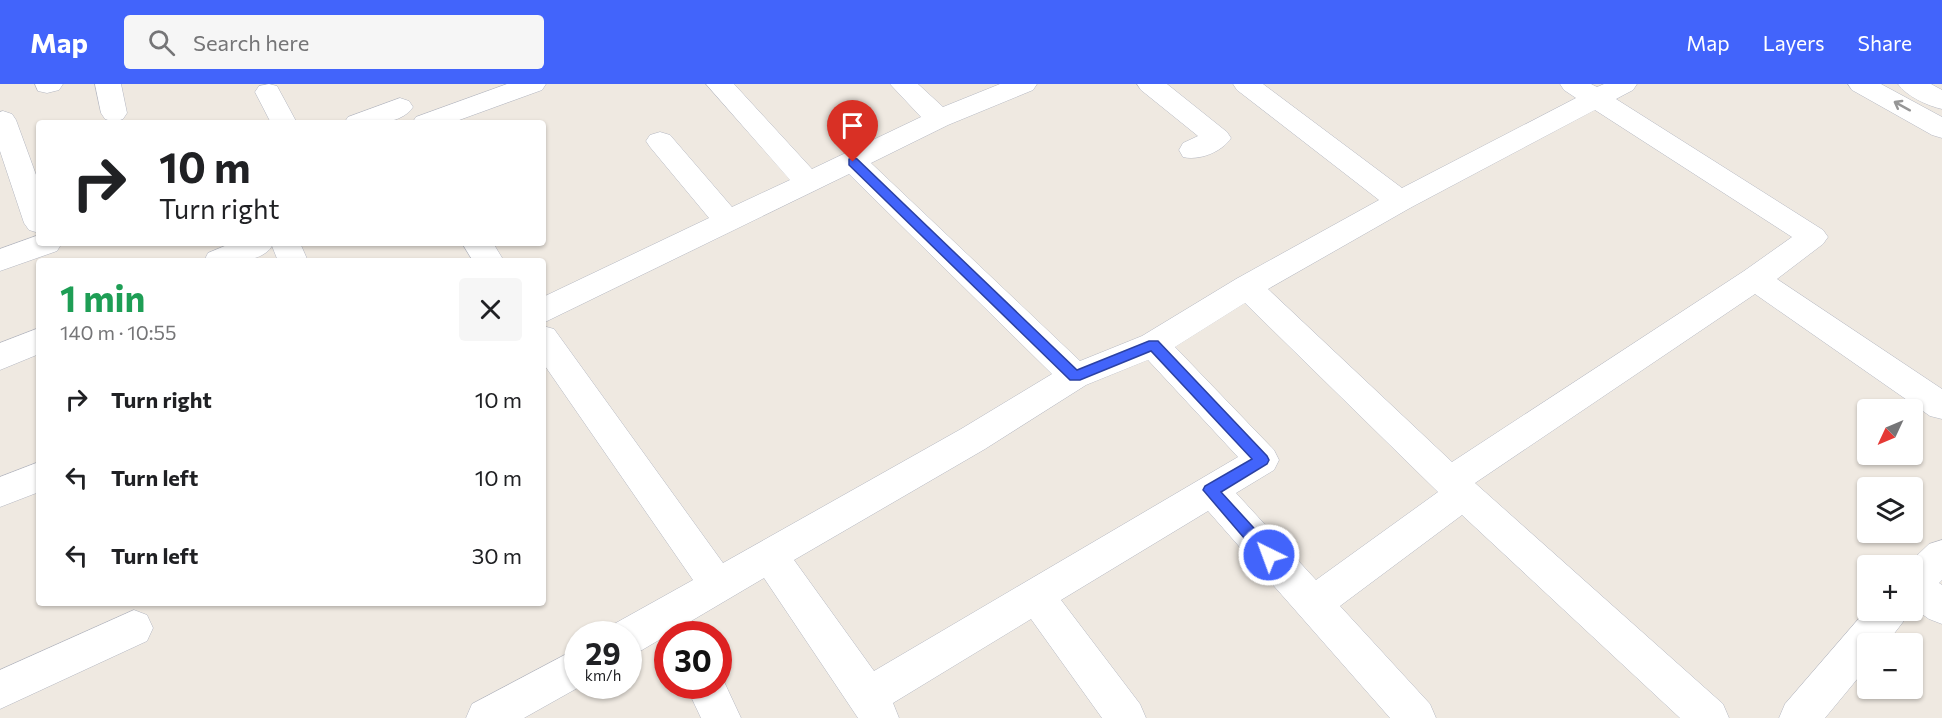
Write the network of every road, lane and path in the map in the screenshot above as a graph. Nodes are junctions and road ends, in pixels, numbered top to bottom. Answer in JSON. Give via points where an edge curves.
{"nodes":[{"id":1,"x":108,"y":84,"type":"edge"},
{"id":2,"x":533,"y":84,"type":"edge"},
{"id":3,"x":719,"y":84,"type":"edge"},
{"id":4,"x":903,"y":84,"type":"edge"},
{"id":5,"x":1024,"y":84,"type":"edge"},
{"id":6,"x":1150,"y":84,"type":"edge"},
{"id":7,"x":1246,"y":84,"type":"edge"},
{"id":8,"x":1624,"y":84,"type":"edge"},
{"id":9,"x":1861,"y":84,"type":"edge"},
{"id":10,"x":1911,"y":84,"type":"edge"},
{"id":11,"x":268,"y":92,"type":"dead end"},
{"id":12,"x":1585,"y":92,"type":"edge"},
{"id":13,"x":1942,"y":101,"type":"edge"},
{"id":14,"x":398,"y":105,"type":"edge"},
{"id":15,"x":114,"y":113,"type":"dead end"},
{"id":16,"x":939,"y":119,"type":"junction"},
{"id":17,"x":3,"y":120,"type":"dead end"},
{"id":18,"x":282,"y":120,"type":"edge"},
{"id":19,"x":364,"y":120,"type":"edge"},
{"id":20,"x":433,"y":120,"type":"edge"},
{"id":21,"x":1942,"y":129,"type":"edge"},
{"id":22,"x":660,"y":141,"type":"dead end"},
{"id":23,"x":1193,"y":150,"type":"dead end"},
{"id":24,"x":853,"y":162,"type":"junction"},
{"id":25,"x":809,"y":183,"type":"junction"},
{"id":26,"x":1400,"y":201,"type":"junction"},
{"id":27,"x":36,"y":214,"type":"edge"},
{"id":28,"x":728,"y":222,"type":"junction"},
{"id":29,"x":38,"y":246,"type":"edge"},
{"id":30,"x":252,"y":246,"type":"edge"},
{"id":31,"x":226,"y":258,"type":"edge"},
{"id":32,"x":0,"y":260,"type":"edge"},
{"id":33,"x":1755,"y":279,"type":"junction"},
{"id":34,"x":1247,"y":287,"type":"junction"},
{"id":35,"x":546,"y":310,"type":"edge"},
{"id":36,"x":36,"y":341,"type":"edge"},
{"id":37,"x":546,"y":342,"type":"edge"},
{"id":38,"x":1153,"y":345,"type":"junction"},
{"id":39,"x":0,"y":357,"type":"edge"},
{"id":40,"x":1075,"y":376,"type":"junction"},
{"id":41,"x":1942,"y":406,"type":"edge"},
{"id":42,"x":36,"y":478,"type":"edge"},
{"id":43,"x":1457,"y":488,"type":"junction"},
{"id":44,"x":1210,"y":490,"type":"junction"},
{"id":45,"x":0,"y":492,"type":"edge"},
{"id":46,"x":770,"y":556,"type":"junction"},
{"id":47,"x":1942,"y":556,"type":"edge"},
{"id":48,"x":1923,"y":574,"type":"edge"},
{"id":49,"x":718,"y":586,"type":"junction"},
{"id":50,"x":1923,"y":592,"type":"edge"},
{"id":51,"x":1036,"y":596,"type":"junction"},
{"id":52,"x":1312,"y":604,"type":"junction"},
{"id":53,"x":1942,"y":607,"type":"edge"},
{"id":54,"x":680,"y":621,"type":"edge"},
{"id":55,"x":1881,"y":621,"type":"edge"},
{"id":56,"x":134,"y":628,"type":"dead end"},
{"id":57,"x":564,"y":675,"type":"edge"},
{"id":58,"x":0,"y":690,"type":"edge"},
{"id":59,"x":712,"y":699,"type":"edge"},
{"id":60,"x":873,"y":707,"type":"edge"},
{"id":61,"x":505,"y":713,"type":"edge"},
{"id":62,"x":720,"y":718,"type":"edge"},
{"id":63,"x":1126,"y":718,"type":"edge"},
{"id":64,"x":1416,"y":718,"type":"edge"},
{"id":65,"x":1709,"y":718,"type":"edge"},
{"id":66,"x":1799,"y":718,"type":"edge"}],
"edges":[{"from":1,"to":15,"type":"street"},
{"from":2,"to":20,"type":"street"},
{"from":3,"to":25,"type":"street"},
{"from":4,"to":16,"type":"street"},
{"from":5,"to":16,"type":"street"},
{"from":6,"to":23,"type":"street","via":[[1217,138]]},
{"from":7,"to":26,"type":"street"},
{"from":8,"to":12,"type":"street"},
{"from":21,"to":9,"type":"street","one_way":true},
{"from":10,"to":13,"type":"street"},
{"from":11,"to":18,"type":"street"},
{"from":12,"to":26,"type":"street"},
{"from":12,"to":33,"type":"street","via":[[1813,237]]},
{"from":14,"to":19,"type":"street"},
{"from":16,"to":24,"type":"street"},
{"from":17,"to":27,"type":"street"},
{"from":22,"to":28,"type":"street"},
{"from":24,"to":25,"type":"street"},
{"from":24,"to":40,"type":"street"},
{"from":25,"to":28,"type":"street"},
{"from":26,"to":34,"type":"street"},
{"from":28,"to":35,"type":"street"},
{"from":29,"to":32,"type":"street"},
{"from":30,"to":31,"type":"street"},
{"from":33,"to":41,"type":"street"},
{"from":33,"to":43,"type":"street"},
{"from":34,"to":38,"type":"street"},
{"from":34,"to":43,"type":"street"},
{"from":36,"to":39,"type":"street"},
{"from":37,"to":49,"type":"street"},
{"from":38,"to":40,"type":"street"},
{"from":38,"to":44,"type":"street","via":[[1262,460]]},
{"from":40,"to":46,"type":"street"},
{"from":42,"to":45,"type":"street"},
{"from":43,"to":52,"type":"street"},
{"from":43,"to":65,"type":"street"},
{"from":44,"to":51,"type":"street"},
{"from":44,"to":52,"type":"street"},
{"from":46,"to":49,"type":"street"},
{"from":46,"to":60,"type":"street"},
{"from":47,"to":48,"type":"street"},
{"from":49,"to":54,"type":"street"},
{"from":50,"to":53,"type":"street"},
{"from":51,"to":60,"type":"street"},
{"from":51,"to":63,"type":"street"},
{"from":52,"to":64,"type":"street"},
{"from":55,"to":66,"type":"street"},
{"from":56,"to":58,"type":"street"},
{"from":57,"to":61,"type":"street"},
{"from":59,"to":62,"type":"street"}]}
